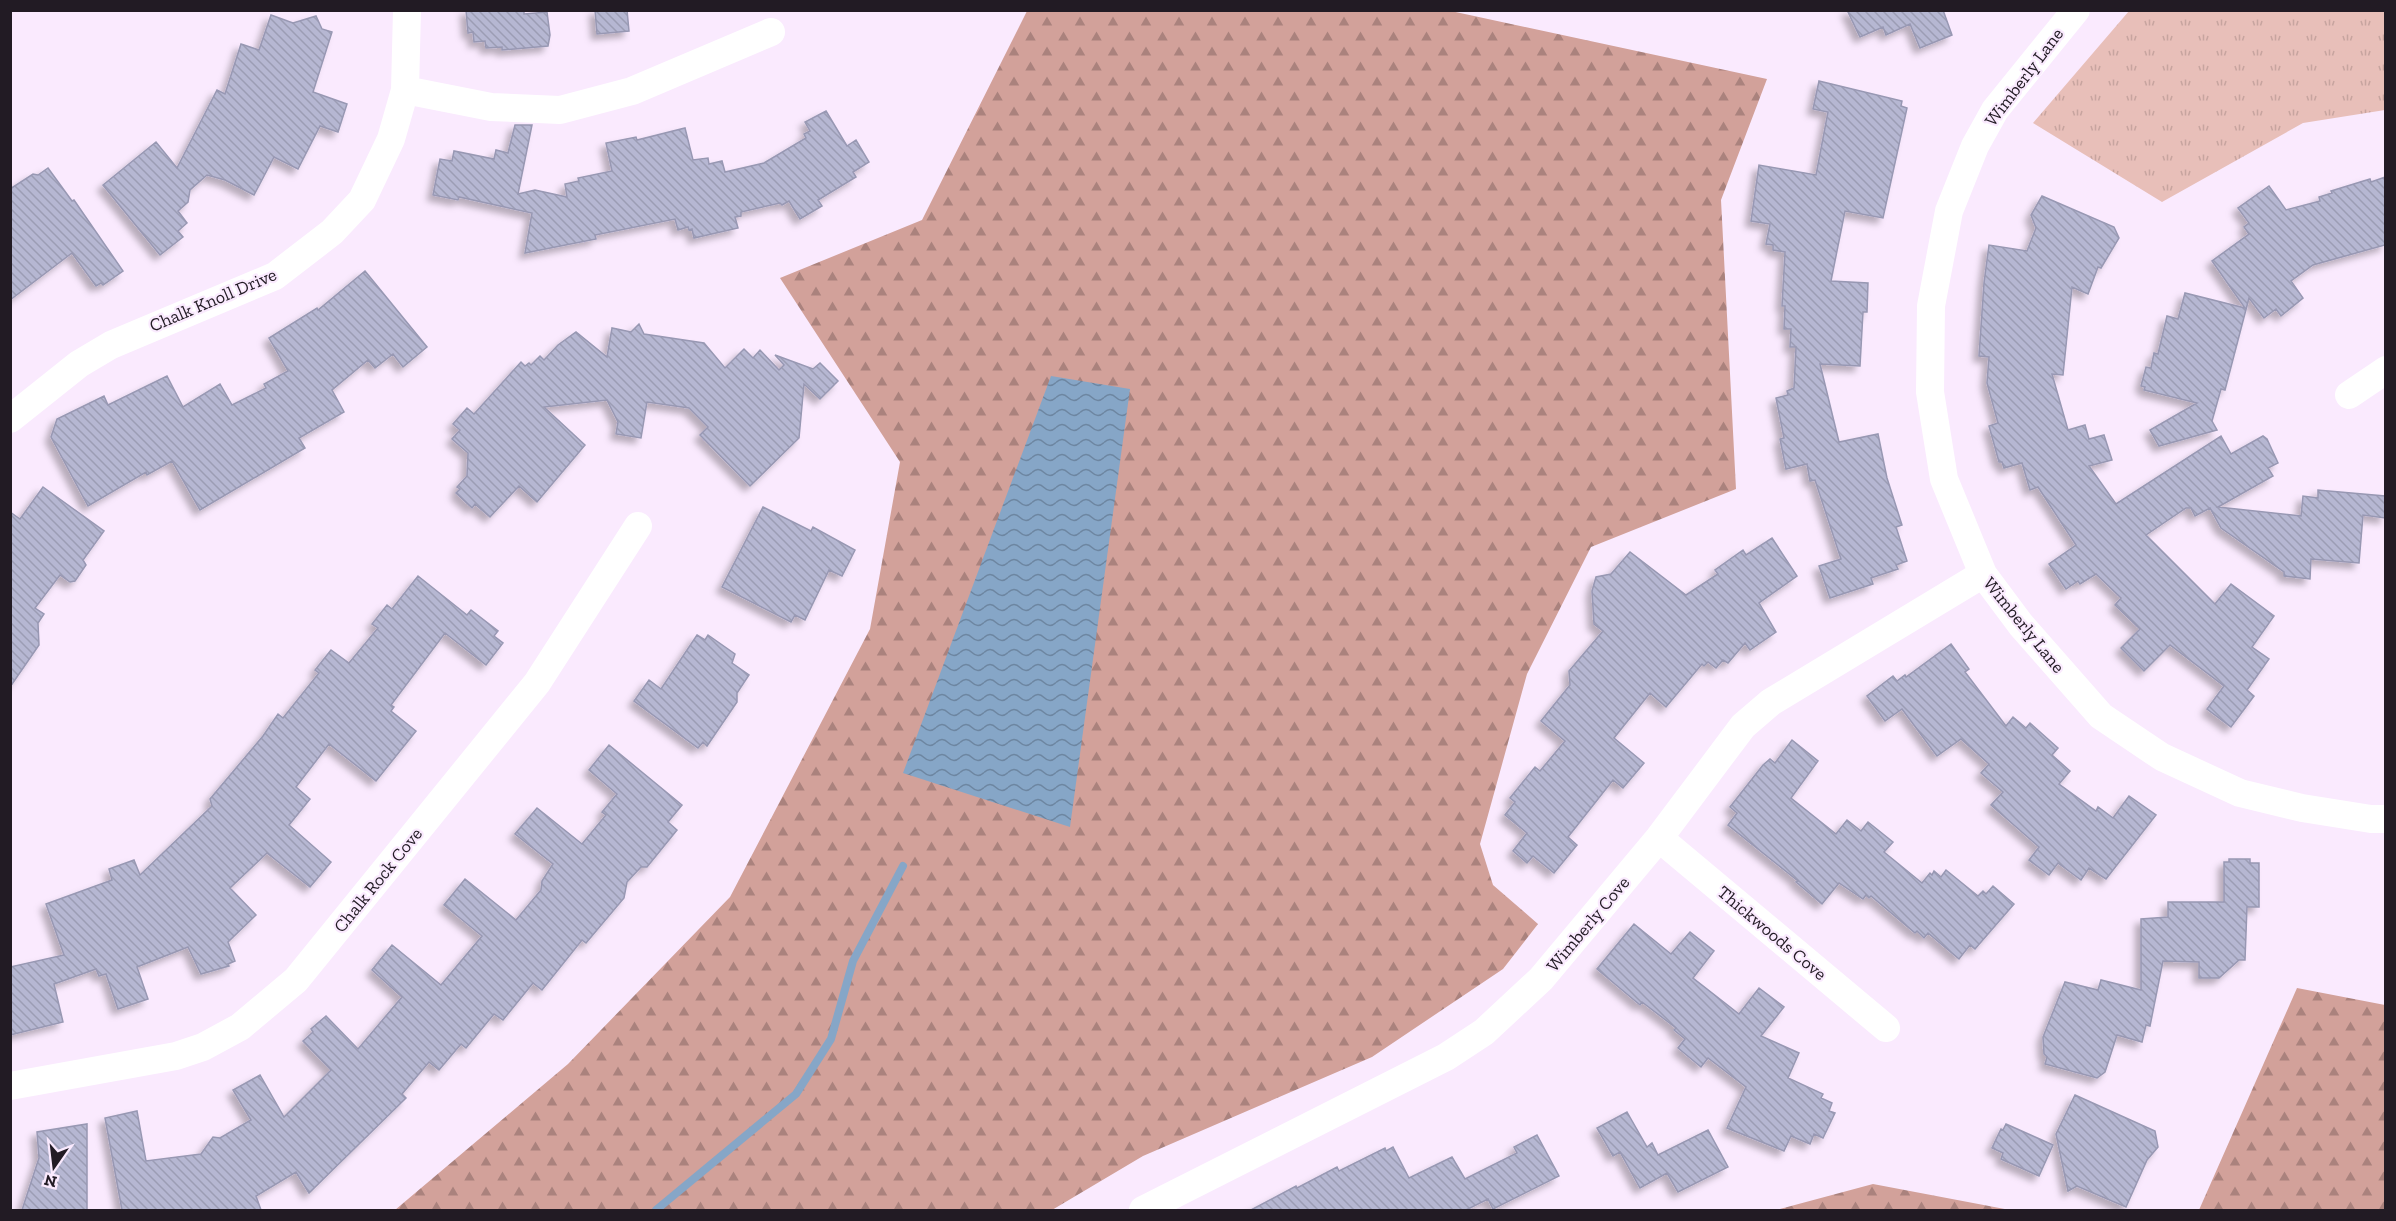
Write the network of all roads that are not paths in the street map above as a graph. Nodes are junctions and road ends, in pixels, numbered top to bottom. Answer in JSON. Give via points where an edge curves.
{"nodes":[{"id":1,"x":407,"y":10,"type":"edge"},
{"id":2,"x":2076,"y":10,"type":"edge"},
{"id":3,"x":771,"y":32,"type":"dead end"},
{"id":4,"x":405,"y":90,"type":"junction"},
{"id":5,"x":2385,"y":370,"type":"edge"},
{"id":6,"x":2349,"y":394,"type":"dead end"},
{"id":7,"x":10,"y":419,"type":"edge"},
{"id":8,"x":638,"y":526,"type":"dead end"},
{"id":9,"x":1983,"y":574,"type":"junction"},
{"id":10,"x":2385,"y":819,"type":"edge"},
{"id":11,"x":1659,"y":838,"type":"junction"},
{"id":12,"x":1886,"y":1028,"type":"dead end"},
{"id":13,"x":10,"y":1086,"type":"edge"},
{"id":14,"x":1143,"y":1210,"type":"edge"}],
"edges":[{"from":1,"to":4,"type":"street","name":"Chalk Knoll Drive"},
{"from":2,"to":9,"type":"street","name":"Wimberly Lane","via":[[1995,110],[1975,146],[1949,211],[1931,306],[1930,392],[1944,479]]},
{"from":3,"to":4,"type":"street","via":[[632,91],[560,110],[491,107]]},
{"from":4,"to":7,"type":"street","name":"Chalk Knoll Drive","via":[[391,139],[362,200],[332,232],[275,276],[137,333],[95,355]]},
{"from":5,"to":6,"type":"street"},
{"from":8,"to":13,"type":"street","name":"Chalk Rock Cove","via":[[537,683],[296,980],[240,1027],[203,1047],[176,1056]]},
{"from":9,"to":10,"type":"street","name":"Wimberly Lane","via":[[2020,625],[2101,716],[2162,758],[2240,793],[2302,808]]},
{"from":9,"to":11,"type":"street","name":"Wimberly Cove","via":[[1771,702],[1743,726]]},
{"from":11,"to":12,"type":"street","name":"Thickwoods Cove"},
{"from":11,"to":14,"type":"street","name":"Wimberly Cove","via":[[1542,979],[1484,1032],[1446,1057]]}]}
